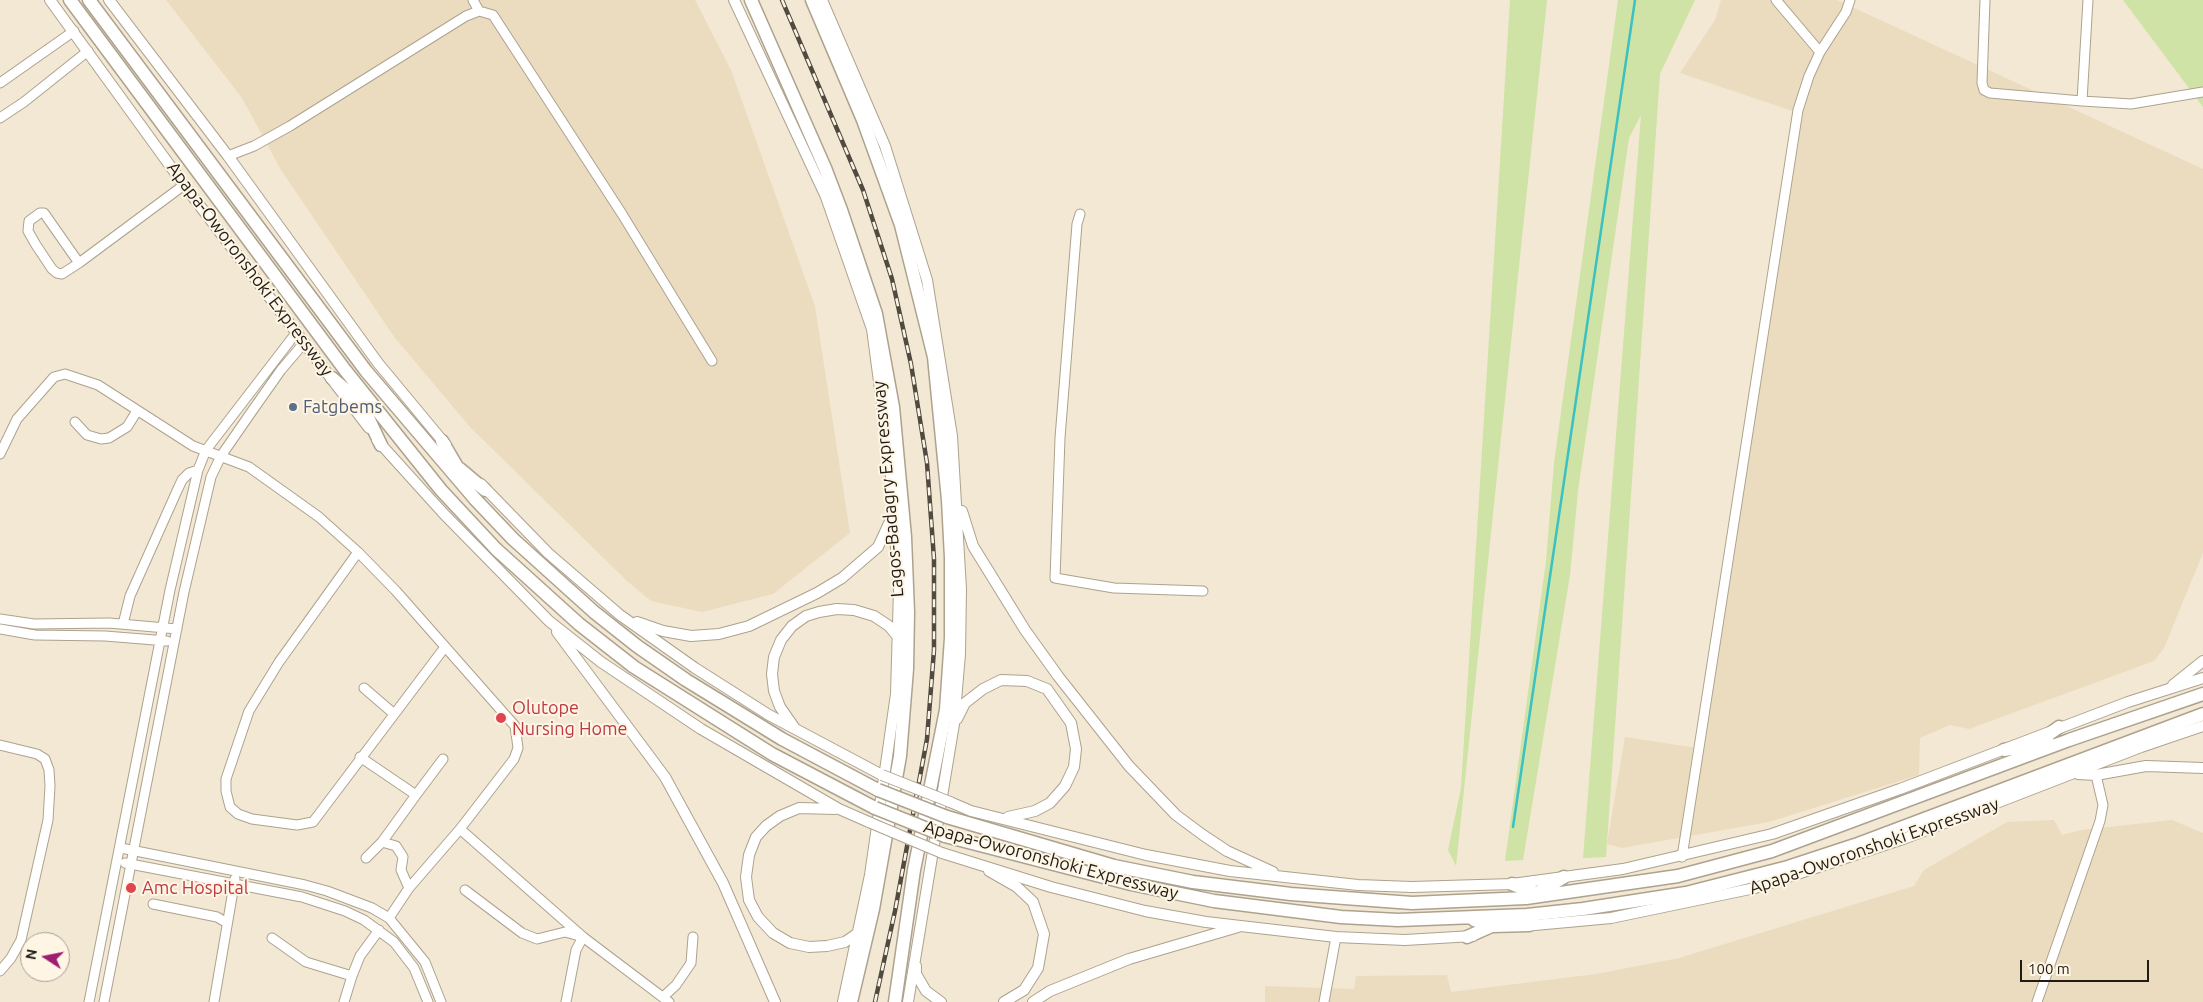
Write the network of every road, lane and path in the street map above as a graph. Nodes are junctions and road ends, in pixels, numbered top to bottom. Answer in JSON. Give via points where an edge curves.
{"nodes":[{"id":1,"x":50,"y":0,"type":"edge"},
{"id":2,"x":70,"y":0,"type":"edge"},
{"id":3,"x":89,"y":0,"type":"edge"},
{"id":4,"x":109,"y":0,"type":"edge"},
{"id":5,"x":473,"y":0,"type":"edge"},
{"id":6,"x":734,"y":0,"type":"edge"},
{"id":7,"x":751,"y":0,"type":"edge"},
{"id":8,"x":812,"y":0,"type":"edge"},
{"id":9,"x":822,"y":0,"type":"edge"},
{"id":10,"x":1776,"y":0,"type":"edge"},
{"id":11,"x":1850,"y":0,"type":"edge"},
{"id":12,"x":1985,"y":0,"type":"edge"},
{"id":13,"x":2088,"y":0,"type":"edge"},
{"id":14,"x":479,"y":11,"type":"junction"},
{"id":15,"x":74,"y":31,"type":"junction"},
{"id":16,"x":88,"y":51,"type":"junction"},
{"id":17,"x":1820,"y":52,"type":"junction"},
{"id":18,"x":0,"y":83,"type":"edge"},
{"id":19,"x":2203,"y":92,"type":"edge"},
{"id":20,"x":2082,"y":100,"type":"junction"},
{"id":21,"x":0,"y":118,"type":"edge"},
{"id":22,"x":228,"y":156,"type":"junction"},
{"id":23,"x":184,"y":185,"type":"junction"},
{"id":24,"x":1080,"y":214,"type":"dead end"},
{"id":25,"x":79,"y":263,"type":"junction"},
{"id":26,"x":296,"y":333,"type":"junction"},
{"id":27,"x":304,"y":343,"type":"junction"},
{"id":28,"x":712,"y":361,"type":"dead end"},
{"id":29,"x":345,"y":370,"type":"junction"},
{"id":30,"x":332,"y":378,"type":"junction"},
{"id":31,"x":361,"y":403,"type":"junction"},
{"id":32,"x":137,"y":411,"type":"junction"},
{"id":33,"x":75,"y":422,"type":"dead end"},
{"id":34,"x":396,"y":432,"type":"junction"},
{"id":35,"x":442,"y":440,"type":"junction"},
{"id":36,"x":381,"y":445,"type":"junction"},
{"id":37,"x":206,"y":450,"type":"junction"},
{"id":38,"x":434,"y":451,"type":"junction"},
{"id":39,"x":0,"y":454,"type":"edge"},
{"id":40,"x":221,"y":456,"type":"junction"},
{"id":41,"x":459,"y":469,"type":"junction"},
{"id":42,"x":198,"y":470,"type":"junction"},
{"id":43,"x":956,"y":481,"type":"junction"},
{"id":44,"x":485,"y":490,"type":"junction"},
{"id":45,"x":475,"y":499,"type":"junction"},
{"id":46,"x":893,"y":516,"type":"junction"},
{"id":47,"x":358,"y":552,"type":"junction"},
{"id":48,"x":1203,"y":591,"type":"dead end"},
{"id":49,"x":620,"y":615,"type":"junction"},
{"id":50,"x":0,"y":619,"type":"edge"},
{"id":51,"x":549,"y":621,"type":"junction"},
{"id":52,"x":123,"y":624,"type":"junction"},
{"id":53,"x":163,"y":627,"type":"junction"},
{"id":54,"x":0,"y":629,"type":"edge"},
{"id":55,"x":177,"y":629,"type":"junction"},
{"id":56,"x":898,"y":637,"type":"junction"},
{"id":57,"x":161,"y":640,"type":"junction"},
{"id":58,"x":175,"y":642,"type":"junction"},
{"id":59,"x":445,"y":647,"type":"junction"},
{"id":60,"x":2203,"y":661,"type":"edge"},
{"id":61,"x":2203,"y":678,"type":"edge"},
{"id":62,"x":364,"y":688,"type":"dead end"},
{"id":63,"x":2170,"y":688,"type":"junction"},
{"id":64,"x":2203,"y":694,"type":"edge"},
{"id":65,"x":393,"y":713,"type":"junction"},
{"id":66,"x":2203,"y":714,"type":"edge"},
{"id":67,"x":954,"y":724,"type":"junction"},
{"id":68,"x":2203,"y":726,"type":"edge"},
{"id":69,"x":2059,"y":727,"type":"junction"},
{"id":70,"x":796,"y":729,"type":"junction"},
{"id":71,"x":2069,"y":740,"type":"junction"},
{"id":72,"x":0,"y":745,"type":"edge"},
{"id":73,"x":2035,"y":745,"type":"junction"},
{"id":74,"x":2004,"y":750,"type":"junction"},
{"id":75,"x":360,"y":757,"type":"junction"},
{"id":76,"x":443,"y":759,"type":"dead end"},
{"id":77,"x":2015,"y":761,"type":"junction"},
{"id":78,"x":2203,"y":768,"type":"edge"},
{"id":79,"x":2074,"y":773,"type":"junction"},
{"id":80,"x":2096,"y":775,"type":"junction"},
{"id":81,"x":416,"y":795,"type":"junction"},
{"id":82,"x":839,"y":809,"type":"junction"},
{"id":83,"x":1000,"y":818,"type":"junction"},
{"id":84,"x":460,"y":830,"type":"junction"},
{"id":85,"x":382,"y":842,"type":"junction"},
{"id":86,"x":121,"y":848,"type":"junction"},
{"id":87,"x":134,"y":850,"type":"junction"},
{"id":88,"x":1682,"y":857,"type":"junction"},
{"id":89,"x":366,"y":858,"type":"dead end"},
{"id":90,"x":118,"y":862,"type":"junction"},
{"id":91,"x":131,"y":864,"type":"junction"},
{"id":92,"x":982,"y":866,"type":"junction"},
{"id":93,"x":237,"y":871,"type":"junction"},
{"id":94,"x":1564,"y":877,"type":"junction"},
{"id":95,"x":1296,"y":878,"type":"junction"},
{"id":96,"x":235,"y":883,"type":"junction"},
{"id":97,"x":1512,"y":884,"type":"junction"},
{"id":98,"x":409,"y":888,"type":"junction"},
{"id":99,"x":465,"y":890,"type":"dead end"},
{"id":100,"x":1526,"y":897,"type":"junction"},
{"id":101,"x":153,"y":904,"type":"dead end"},
{"id":102,"x":1464,"y":917,"type":"junction"},
{"id":103,"x":389,"y":918,"type":"junction"},
{"id":104,"x":1530,"y":918,"type":"junction"},
{"id":105,"x":227,"y":924,"type":"junction"},
{"id":106,"x":1244,"y":926,"type":"junction"},
{"id":107,"x":1492,"y":926,"type":"junction"},
{"id":108,"x":379,"y":930,"type":"junction"},
{"id":109,"x":858,"y":933,"type":"junction"},
{"id":110,"x":583,"y":937,"type":"junction"},
{"id":111,"x":693,"y":937,"type":"dead end"},
{"id":112,"x":1336,"y":937,"type":"junction"},
{"id":113,"x":1467,"y":937,"type":"junction"},
{"id":114,"x":272,"y":938,"type":"dead end"},
{"id":115,"x":915,"y":956,"type":"junction"},
{"id":116,"x":0,"y":971,"type":"edge"},
{"id":117,"x":352,"y":976,"type":"junction"},
{"id":118,"x":666,"y":999,"type":"edge"},
{"id":119,"x":89,"y":1002,"type":"edge"},
{"id":120,"x":104,"y":1002,"type":"edge"},
{"id":121,"x":214,"y":1002,"type":"edge"},
{"id":122,"x":344,"y":1002,"type":"edge"},
{"id":123,"x":428,"y":1002,"type":"edge"},
{"id":124,"x":441,"y":1002,"type":"edge"},
{"id":125,"x":566,"y":1002,"type":"edge"},
{"id":126,"x":775,"y":1002,"type":"edge"},
{"id":127,"x":843,"y":1002,"type":"edge"},
{"id":128,"x":852,"y":1002,"type":"edge"},
{"id":129,"x":895,"y":1002,"type":"edge"},
{"id":130,"x":908,"y":1002,"type":"edge"},
{"id":131,"x":941,"y":1002,"type":"edge"},
{"id":132,"x":1004,"y":1002,"type":"edge"},
{"id":133,"x":1033,"y":1002,"type":"edge"},
{"id":134,"x":1324,"y":1002,"type":"edge"},
{"id":135,"x":2037,"y":1002,"type":"edge"}],
"edges":[{"from":1,"to":15,"type":"main road","name":"Apapa-Oworonshoki Expressway"},
{"from":2,"to":29,"type":"highway","name":"Apapa-Oworonshoki Expressway"},
{"from":3,"to":38,"type":"highway","name":"Apapa-Oworonshoki Expressway","via":[[366,371]]},
{"from":4,"to":22,"type":"main road","name":"Apapa-Oworonshoki Expressway"},
{"from":5,"to":14,"type":"street"},
{"from":6,"to":46,"type":"main road","name":"Lagos-Badagry Expressway","via":[[826,198],[872,329],[890,464]]},
{"from":7,"to":128,"type":"highway","name":"Lagos-Badagry Expressway","via":[[841,210],[876,314],[893,407],[906,556],[907,669],[900,756],[873,909]]},
{"from":8,"to":129,"type":"highway","via":[[901,225],[934,357],[948,500],[951,618],[946,710],[914,870]]},
{"from":9,"to":43,"type":"main road","via":[[886,146],[926,280],[952,436]]},
{"from":10,"to":17,"type":"street"},
{"from":11,"to":17,"type":"street","via":[[1846,12]]},
{"from":12,"to":20,"type":"street","via":[[1984,90]]},
{"from":13,"to":20,"type":"street"},
{"from":14,"to":22,"type":"street","via":[[290,126]]},
{"from":14,"to":28,"type":"street","via":[[493,15],[622,214]]},
{"from":15,"to":16,"type":"main road","name":"Apapa-Oworonshoki Expressway"},
{"from":15,"to":18,"type":"street"},
{"from":16,"to":21,"type":"street"},
{"from":16,"to":23,"type":"main road","name":"Apapa-Oworonshoki Expressway"},
{"from":17,"to":88,"type":"street","via":[[1798,110]]},
{"from":19,"to":20,"type":"street","via":[[2132,104]]},
{"from":22,"to":35,"type":"main road","name":"Apapa-Oworonshoki Expressway","via":[[378,363]]},
{"from":23,"to":25,"type":"street"},
{"from":23,"to":26,"type":"main road","name":"Apapa-Oworonshoki Expressway"},
{"from":24,"to":48,"type":"street","via":[[1060,438],[1055,578],[1114,588]]},
{"from":25,"to":25,"type":"street","via":[[62,274],[56,273],[28,231],[30,221],[44,213]]},
{"from":26,"to":27,"type":"main road","name":"Apapa-Oworonshoki Expressway"},
{"from":26,"to":37,"type":"street"},
{"from":27,"to":30,"type":"main road","name":"Apapa-Oworonshoki Expressway"},
{"from":27,"to":40,"type":"street","via":[[281,370]]},
{"from":29,"to":31,"type":"highway"},
{"from":29,"to":34,"type":"highway","name":"Apapa-Oworonshoki Expressway"},
{"from":30,"to":31,"type":"highway"},
{"from":30,"to":36,"type":"main road","name":"Apapa-Oworonshoki Expressway"},
{"from":31,"to":34,"type":"highway"},
{"from":31,"to":36,"type":"highway"},
{"from":32,"to":33,"type":"street","via":[[128,427],[109,438],[87,435]]},
{"from":32,"to":37,"type":"street","via":[[193,446]]},
{"from":32,"to":39,"type":"street","via":[[98,385],[59,374],[17,419]]},
{"from":34,"to":102,"type":"highway","name":"Apapa-Oworonshoki Expressway","bridge":true,"via":[[441,490],[496,548],[578,624],[627,662],[772,754],[875,808],[945,836],[1131,884],[1214,901],[1341,917],[1398,920]]},
{"from":35,"to":41,"type":"highway"},
{"from":35,"to":44,"type":"main road","name":"Apapa-Oworonshoki Expressway"},
{"from":36,"to":51,"type":"main road","name":"Apapa-Oworonshoki Expressway","via":[[442,513]]},
{"from":37,"to":40,"type":"street"},
{"from":37,"to":42,"type":"street"},
{"from":38,"to":41,"type":"highway"},
{"from":38,"to":45,"type":"highway","name":"Apapa-Oworonshoki Expressway"},
{"from":40,"to":47,"type":"street","via":[[249,467],[319,517]]},
{"from":40,"to":55,"type":"street","via":[[202,509]]},
{"from":41,"to":44,"type":"highway"},
{"from":41,"to":45,"type":"highway"},
{"from":42,"to":52,"type":"street","via":[[182,480],[134,588]]},
{"from":42,"to":53,"type":"street"},
{"from":43,"to":67,"type":"main road","via":[[961,589]]},
{"from":43,"to":95,"type":"main road","via":[[963,519],[973,546],[1052,669],[1129,766],[1176,815],[1227,852],[1269,871]]},
{"from":44,"to":49,"type":"main road","name":"Apapa-Oworonshoki Expressway","via":[[548,553]]},
{"from":45,"to":100,"type":"highway","name":"Apapa-Oworonshoki Expressway","bridge":true,"via":[[546,570],[637,646],[686,680],[782,740],[878,790],[947,817],[1114,866],[1193,882],[1291,894],[1412,903]]},
{"from":46,"to":49,"type":"main road","via":[[878,547],[842,578],[750,626],[719,634],[691,636],[664,631]]},
{"from":46,"to":56,"type":"main road","name":"Lagos-Badagry Expressway","via":[[899,590]]},
{"from":47,"to":59,"type":"street"},
{"from":47,"to":75,"type":"street","via":[[279,662],[249,711],[226,779],[230,806],[238,814],[252,819],[297,826],[312,822]]},
{"from":49,"to":70,"type":"main road","name":"Apapa-Oworonshoki Expressway","via":[[695,668]]},
{"from":50,"to":52,"type":"street","via":[[48,625]]},
{"from":51,"to":82,"type":"main road","name":"Apapa-Oworonshoki Expressway","via":[[675,713]]},
{"from":51,"to":126,"type":"main road","via":[[665,777],[723,883]]},
{"from":52,"to":53,"type":"street"},
{"from":53,"to":55,"type":"street"},
{"from":53,"to":57,"type":"street"},
{"from":54,"to":57,"type":"street","via":[[35,635]]},
{"from":55,"to":58,"type":"street"},
{"from":56,"to":70,"type":"main road","via":[[874,616],[854,610],[819,612],[792,626],[778,648],[772,674],[780,707]]},
{"from":56,"to":109,"type":"main road","name":"Lagos-Badagry Expressway","via":[[896,694],[870,876]]},
{"from":57,"to":58,"type":"street"},
{"from":57,"to":86,"type":"street"},
{"from":58,"to":87,"type":"street"},
{"from":59,"to":65,"type":"street"},
{"from":59,"to":84,"type":"street","via":[[515,726],[518,738],[514,759]]},
{"from":60,"to":63,"type":"main road"},
{"from":61,"to":63,"type":"main road","name":"Apapa-Oworonshoki Expressway"},
{"from":62,"to":65,"type":"street"},
{"from":63,"to":69,"type":"main road","name":"Apapa-Oworonshoki Expressway"},
{"from":64,"to":71,"type":"highway","name":"Apapa-Oworonshoki Expressway"},
{"from":65,"to":75,"type":"street"},
{"from":66,"to":104,"type":"highway","name":"Apapa-Oworonshoki Expressway","via":[[1855,845],[1788,867],[1686,893]]},
{"from":67,"to":83,"type":"main road","via":[[964,703],[1001,680],[1028,680],[1047,689],[1071,723],[1076,749],[1074,767],[1065,786],[1050,803],[1035,811]]},
{"from":67,"to":115,"type":"main road"},
{"from":68,"to":79,"type":"main road","name":"Apapa-Oworonshoki Expressway"},
{"from":69,"to":73,"type":"highway"},
{"from":69,"to":74,"type":"main road","name":"Apapa-Oworonshoki Expressway"},
{"from":70,"to":83,"type":"main road","name":"Apapa-Oworonshoki Expressway","bridge":true,"via":[[882,775]]},
{"from":71,"to":73,"type":"highway"},
{"from":71,"to":77,"type":"highway","name":"Apapa-Oworonshoki Expressway"},
{"from":72,"to":116,"type":"street","via":[[36,754],[45,759],[50,770],[48,820],[23,930],[11,958]]},
{"from":73,"to":74,"type":"highway"},
{"from":73,"to":77,"type":"highway"},
{"from":74,"to":88,"type":"main road","name":"Apapa-Oworonshoki Expressway","via":[[1781,831]]},
{"from":75,"to":81,"type":"street"},
{"from":76,"to":81,"type":"street"},
{"from":77,"to":100,"type":"highway","name":"Apapa-Oworonshoki Expressway","via":[[1772,851],[1678,876]]},
{"from":78,"to":80,"type":"main road","via":[[2146,766]]},
{"from":79,"to":80,"type":"main road"},
{"from":79,"to":104,"type":"main road","name":"Apapa-Oworonshoki Expressway","via":[[1906,838],[1755,888],[1611,918]]},
{"from":80,"to":135,"type":"street","via":[[2103,804],[2100,822]]},
{"from":81,"to":85,"type":"street"},
{"from":82,"to":92,"type":"main road","name":"Apapa-Oworonshoki Expressway","bridge":true,"via":[[942,853]]},
{"from":82,"to":109,"type":"main road","via":[[799,808],[766,826],[756,837],[749,855],[746,876],[749,900],[758,917],[773,933],[790,943],[808,947],[827,946],[845,942]]},
{"from":83,"to":95,"type":"main road","name":"Apapa-Oworonshoki Expressway","via":[[1186,863]]},
{"from":84,"to":98,"type":"street"},
{"from":84,"to":110,"type":"street"},
{"from":85,"to":89,"type":"street"},
{"from":85,"to":98,"type":"street","via":[[396,846],[403,857],[402,870]]},
{"from":86,"to":87,"type":"street"},
{"from":86,"to":90,"type":"street"},
{"from":87,"to":91,"type":"street"},
{"from":87,"to":93,"type":"street"},
{"from":88,"to":94,"type":"main road","name":"Apapa-Oworonshoki Expressway","via":[[1623,870]]},
{"from":90,"to":91,"type":"street"},
{"from":90,"to":119,"type":"street"},
{"from":91,"to":96,"type":"street"},
{"from":91,"to":120,"type":"street"},
{"from":92,"to":106,"type":"main road","name":"Apapa-Oworonshoki Expressway","via":[[1145,911]]},
{"from":92,"to":132,"type":"main road","via":[[1017,887],[1032,902],[1044,934],[1038,968],[1024,990]]},
{"from":93,"to":96,"type":"street"},
{"from":93,"to":103,"type":"street","via":[[327,890]]},
{"from":94,"to":97,"type":"main road","name":"Apapa-Oworonshoki Expressway"},
{"from":94,"to":100,"type":"highway"},
{"from":95,"to":97,"type":"main road","name":"Apapa-Oworonshoki Expressway","via":[[1412,887]]},
{"from":96,"to":105,"type":"street"},
{"from":96,"to":108,"type":"street","via":[[324,903]]},
{"from":97,"to":100,"type":"highway"},
{"from":98,"to":103,"type":"street"},
{"from":99,"to":110,"type":"street","via":[[522,933],[537,940],[565,932]]},
{"from":100,"to":104,"type":"highway"},
{"from":101,"to":105,"type":"street","via":[[217,917]]},
{"from":102,"to":104,"type":"highway","name":"Apapa-Oworonshoki Expressway"},
{"from":102,"to":107,"type":"highway"},
{"from":103,"to":124,"type":"street","via":[[425,962]]},
{"from":104,"to":107,"type":"highway"},
{"from":104,"to":113,"type":"main road","name":"Apapa-Oworonshoki Expressway"},
{"from":105,"to":121,"type":"street"},
{"from":106,"to":112,"type":"main road","name":"Apapa-Oworonshoki Expressway"},
{"from":106,"to":133,"type":"main road","via":[[1129,959],[1050,991]]},
{"from":107,"to":113,"type":"highway"},
{"from":108,"to":117,"type":"street","via":[[360,956]]},
{"from":108,"to":123,"type":"street","via":[[394,942],[414,968]]},
{"from":109,"to":127,"type":"main road","name":"Lagos-Badagry Expressway"},
{"from":110,"to":118,"type":"street"},
{"from":110,"to":125,"type":"street","via":[[576,950]]},
{"from":111,"to":118,"type":"street","via":[[691,963]]},
{"from":112,"to":113,"type":"main road","name":"Apapa-Oworonshoki Expressway","via":[[1405,940]]},
{"from":112,"to":134,"type":"street"},
{"from":114,"to":117,"type":"street","via":[[306,962]]},
{"from":115,"to":130,"type":"main road"},
{"from":115,"to":131,"type":"main road","via":[[918,978],[926,991]]},
{"from":117,"to":122,"type":"street"}]}
